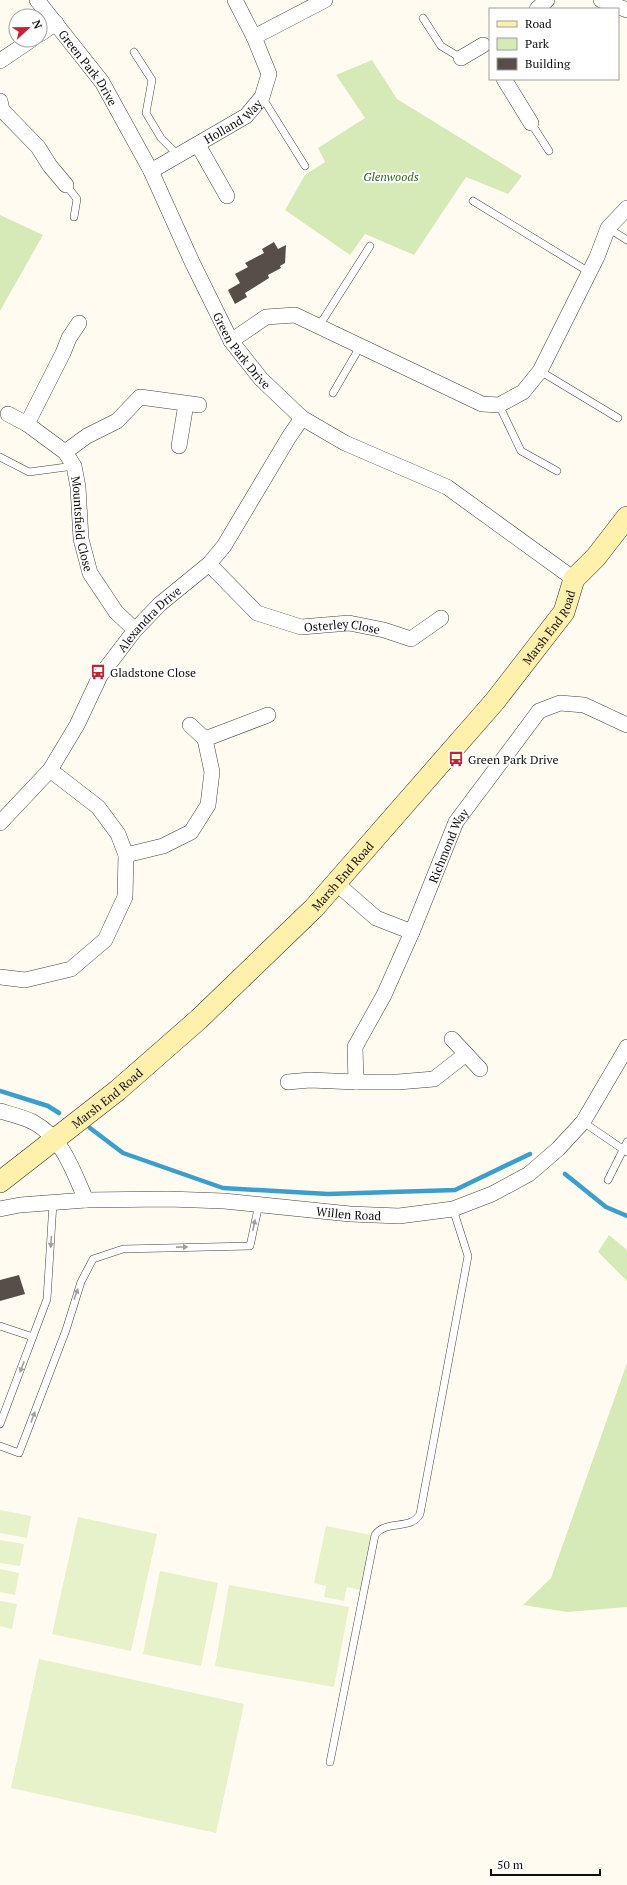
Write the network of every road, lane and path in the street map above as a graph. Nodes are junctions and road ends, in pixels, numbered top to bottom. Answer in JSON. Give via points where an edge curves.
{"nodes":[{"id":1,"x":37,"y":0,"type":"edge"},
{"id":2,"x":234,"y":0,"type":"edge"},
{"id":3,"x":325,"y":0,"type":"edge"},
{"id":4,"x":547,"y":0,"type":"edge"},
{"id":5,"x":601,"y":0,"type":"edge"},
{"id":6,"x":538,"y":8,"type":"edge"},
{"id":7,"x":627,"y":10,"type":"edge"},
{"id":8,"x":423,"y":18,"type":"dead end"},
{"id":9,"x":56,"y":23,"type":"junction"},
{"id":10,"x":48,"y":28,"type":"edge"},
{"id":11,"x":254,"y":37,"type":"junction"},
{"id":12,"x":488,"y":47,"type":"edge"},
{"id":13,"x":19,"y":48,"type":"edge"},
{"id":14,"x":134,"y":52,"type":"dead end"},
{"id":15,"x":461,"y":58,"type":"joint"},
{"id":16,"x":0,"y":61,"type":"edge"},
{"id":17,"x":505,"y":80,"type":"edge"},
{"id":18,"x":262,"y":97,"type":"junction"},
{"id":19,"x":0,"y":101,"type":"edge"},
{"id":20,"x":531,"y":123,"type":"joint"},
{"id":21,"x":198,"y":145,"type":"junction"},
{"id":22,"x":549,"y":151,"type":"dead end"},
{"id":23,"x":179,"y":156,"type":"junction"},
{"id":24,"x":305,"y":166,"type":"dead end"},
{"id":25,"x":151,"y":171,"type":"junction"},
{"id":26,"x":66,"y":185,"type":"joint"},
{"id":27,"x":227,"y":196,"type":"dead end"},
{"id":28,"x":473,"y":201,"type":"dead end"},
{"id":29,"x":627,"y":208,"type":"edge"},
{"id":30,"x":74,"y":217,"type":"dead end"},
{"id":31,"x":608,"y":228,"type":"junction"},
{"id":32,"x":627,"y":240,"type":"edge"},
{"id":33,"x":370,"y":246,"type":"dead end"},
{"id":34,"x":589,"y":272,"type":"junction"},
{"id":35,"x":79,"y":323,"type":"dead end"},
{"id":36,"x":318,"y":326,"type":"junction"},
{"id":37,"x":231,"y":341,"type":"junction"},
{"id":38,"x":361,"y":345,"type":"junction"},
{"id":39,"x":540,"y":372,"type":"junction"},
{"id":40,"x":333,"y":393,"type":"dead end"},
{"id":41,"x":499,"y":405,"type":"junction"},
{"id":42,"x":8,"y":414,"type":"dead end"},
{"id":43,"x":302,"y":418,"type":"junction"},
{"id":44,"x":618,"y":418,"type":"dead end"},
{"id":45,"x":27,"y":424,"type":"junction"},
{"id":46,"x":179,"y":446,"type":"dead end"},
{"id":47,"x":65,"y":452,"type":"junction"},
{"id":48,"x":0,"y":457,"type":"edge"},
{"id":49,"x":74,"y":466,"type":"junction"},
{"id":50,"x":557,"y":471,"type":"dead end"},
{"id":51,"x":627,"y":517,"type":"edge"},
{"id":52,"x":209,"y":564,"type":"junction"},
{"id":53,"x":574,"y":579,"type":"junction"},
{"id":54,"x":440,"y":618,"type":"dead end"},
{"id":55,"x":135,"y":630,"type":"junction"},
{"id":56,"x":268,"y":715,"type":"dead end"},
{"id":57,"x":190,"y":725,"type":"dead end"},
{"id":58,"x":627,"y":725,"type":"edge"},
{"id":59,"x":205,"y":739,"type":"junction"},
{"id":60,"x":50,"y":770,"type":"junction"},
{"id":61,"x":0,"y":823,"type":"edge"},
{"id":62,"x":126,"y":855,"type":"junction"},
{"id":63,"x":336,"y":883,"type":"junction"},
{"id":64,"x":412,"y":932,"type":"junction"},
{"id":65,"x":0,"y":977,"type":"edge"},
{"id":66,"x":452,"y":1039,"type":"dead end"},
{"id":67,"x":627,"y":1047,"type":"edge"},
{"id":68,"x":466,"y":1054,"type":"junction"},
{"id":69,"x":480,"y":1069,"type":"dead end"},
{"id":70,"x":288,"y":1082,"type":"dead end"},
{"id":71,"x":356,"y":1082,"type":"junction"},
{"id":72,"x":0,"y":1111,"type":"edge"},
{"id":73,"x":583,"y":1122,"type":"junction"},
{"id":74,"x":56,"y":1139,"type":"junction"},
{"id":75,"x":627,"y":1142,"type":"edge"},
{"id":76,"x":625,"y":1150,"type":"edge"},
{"id":77,"x":608,"y":1180,"type":"dead end"},
{"id":78,"x":0,"y":1182,"type":"edge"},
{"id":79,"x":86,"y":1200,"type":"junction"},
{"id":80,"x":53,"y":1203,"type":"junction"},
{"id":81,"x":259,"y":1204,"type":"junction"},
{"id":82,"x":0,"y":1209,"type":"edge"},
{"id":83,"x":453,"y":1209,"type":"junction"},
{"id":84,"x":0,"y":1326,"type":"edge"},
{"id":85,"x":33,"y":1337,"type":"junction"},
{"id":86,"x":0,"y":1424,"type":"edge"},
{"id":87,"x":0,"y":1446,"type":"edge"},
{"id":88,"x":330,"y":1762,"type":"dead end"}],
"edges":[{"from":1,"to":9,"type":"street","name":"Green Park Drive"},
{"from":2,"to":11,"type":"street","name":"Holland Way"},
{"from":3,"to":11,"type":"street"},
{"from":4,"to":6,"type":"street"},
{"from":5,"to":7,"type":"street"},
{"from":8,"to":15,"type":"lane","via":[[440,46]]},
{"from":9,"to":10,"type":"street"},
{"from":9,"to":25,"type":"street","name":"Green Park Drive","via":[[102,82]]},
{"from":11,"to":18,"type":"street","name":"Holland Way","via":[[269,74]]},
{"from":12,"to":15,"type":"street"},
{"from":13,"to":16,"type":"street"},
{"from":14,"to":23,"type":"lane","via":[[152,80],[146,113],[161,138]]},
{"from":17,"to":20,"type":"street"},
{"from":18,"to":21,"type":"street","name":"Holland Way","via":[[246,116]]},
{"from":18,"to":24,"type":"lane"},
{"from":19,"to":26,"type":"street","via":[[2,110],[38,147]]},
{"from":20,"to":22,"type":"lane"},
{"from":21,"to":23,"type":"street","name":"Holland Way"},
{"from":21,"to":27,"type":"street"},
{"from":23,"to":25,"type":"street","name":"Holland Way"},
{"from":25,"to":37,"type":"street","name":"Green Park Drive"},
{"from":26,"to":30,"type":"lane","via":[[77,199]]},
{"from":28,"to":34,"type":"lane"},
{"from":29,"to":31,"type":"street"},
{"from":31,"to":32,"type":"lane"},
{"from":31,"to":34,"type":"street"},
{"from":33,"to":36,"type":"lane"},
{"from":34,"to":39,"type":"street"},
{"from":35,"to":45,"type":"street","via":[[69,338],[64,353]]},
{"from":36,"to":37,"type":"street","via":[[295,315],[266,317]]},
{"from":36,"to":38,"type":"street"},
{"from":37,"to":43,"type":"street","name":"Green Park Drive","via":[[261,379]]},
{"from":38,"to":40,"type":"lane"},
{"from":38,"to":41,"type":"street","via":[[482,404]]},
{"from":39,"to":41,"type":"street","via":[[523,392]]},
{"from":39,"to":44,"type":"lane"},
{"from":41,"to":50,"type":"lane","via":[[521,451]]},
{"from":42,"to":45,"type":"street","name":"Mountsfield Close"},
{"from":43,"to":52,"type":"street","name":"Alexandra Drive","via":[[224,546]]},
{"from":43,"to":53,"type":"street","name":"Green Park Drive","via":[[345,443],[447,487]]},
{"from":45,"to":47,"type":"street","name":"Mountsfield Close"},
{"from":46,"to":47,"type":"street","via":[[192,404],[140,398],[117,421],[87,436]]},
{"from":47,"to":49,"type":"street","name":"Mountsfield Close"},
{"from":48,"to":49,"type":"lane","via":[[29,472]]},
{"from":49,"to":55,"type":"street","name":"Mountsfield Close","via":[[81,539],[90,573],[116,612]]},
{"from":51,"to":53,"type":"street","name":"Marsh End Road","via":[[596,557]]},
{"from":52,"to":54,"type":"street","name":"Osterley Close","via":[[257,613],[301,627],[349,623],[411,639]]},
{"from":52,"to":55,"type":"street","name":"Alexandra Drive","via":[[160,604]]},
{"from":53,"to":63,"type":"street","name":"Marsh End Road","via":[[564,612],[495,701]]},
{"from":55,"to":60,"type":"street","name":"Alexandra Drive","via":[[100,676],[77,725]]},
{"from":56,"to":59,"type":"street"},
{"from":57,"to":59,"type":"street"},
{"from":58,"to":64,"type":"street","name":"Richmond Way","via":[[584,705],[560,703],[539,712],[456,822]]},
{"from":59,"to":62,"type":"street","via":[[212,772],[208,805],[190,832],[163,846]]},
{"from":60,"to":61,"type":"street","name":"Alexandra Drive"},
{"from":60,"to":62,"type":"street","via":[[98,807],[118,834]]},
{"from":62,"to":65,"type":"street","via":[[125,897],[105,940],[71,969],[25,980]]},
{"from":63,"to":64,"type":"street","via":[[376,918]]},
{"from":63,"to":74,"type":"street","name":"Marsh End Road","via":[[314,908],[199,1019],[118,1090]]},
{"from":64,"to":71,"type":"street","name":"Richmond Way","via":[[384,995],[355,1047]]},
{"from":66,"to":68,"type":"street"},
{"from":67,"to":73,"type":"street","name":"Willen Road"},
{"from":68,"to":69,"type":"street"},
{"from":68,"to":71,"type":"street","via":[[434,1079]]},
{"from":70,"to":71,"type":"street"},
{"from":72,"to":74,"type":"street","via":[[33,1122]]},
{"from":73,"to":76,"type":"lane"},
{"from":73,"to":83,"type":"street","name":"Willen Road","via":[[558,1149],[529,1174],[492,1194]]},
{"from":74,"to":78,"type":"street","name":"Marsh End Road"},
{"from":74,"to":79,"type":"street","via":[[64,1150]]},
{"from":75,"to":76,"type":"lane"},
{"from":76,"to":77,"type":"lane"},
{"from":79,"to":80,"type":"street","name":"Willen Road"},
{"from":79,"to":81,"type":"street","name":"Willen Road","via":[[168,1199]]},
{"from":80,"to":82,"type":"street","name":"Willen Road"},
{"from":80,"to":85,"type":"lane","one_way":true,"via":[[47,1299]]},
{"from":81,"to":83,"type":"street","name":"Willen Road","via":[[350,1214],[399,1216]]},
{"from":87,"to":81,"type":"lane","one_way":true,"via":[[20,1453],[81,1282],[93,1259],[123,1249],[250,1246]]},
{"from":83,"to":88,"type":"lane","via":[[468,1256],[420,1514],[412,1522],[384,1527],[375,1535]]},
{"from":84,"to":85,"type":"lane"},
{"from":85,"to":86,"type":"lane","one_way":true}]}
